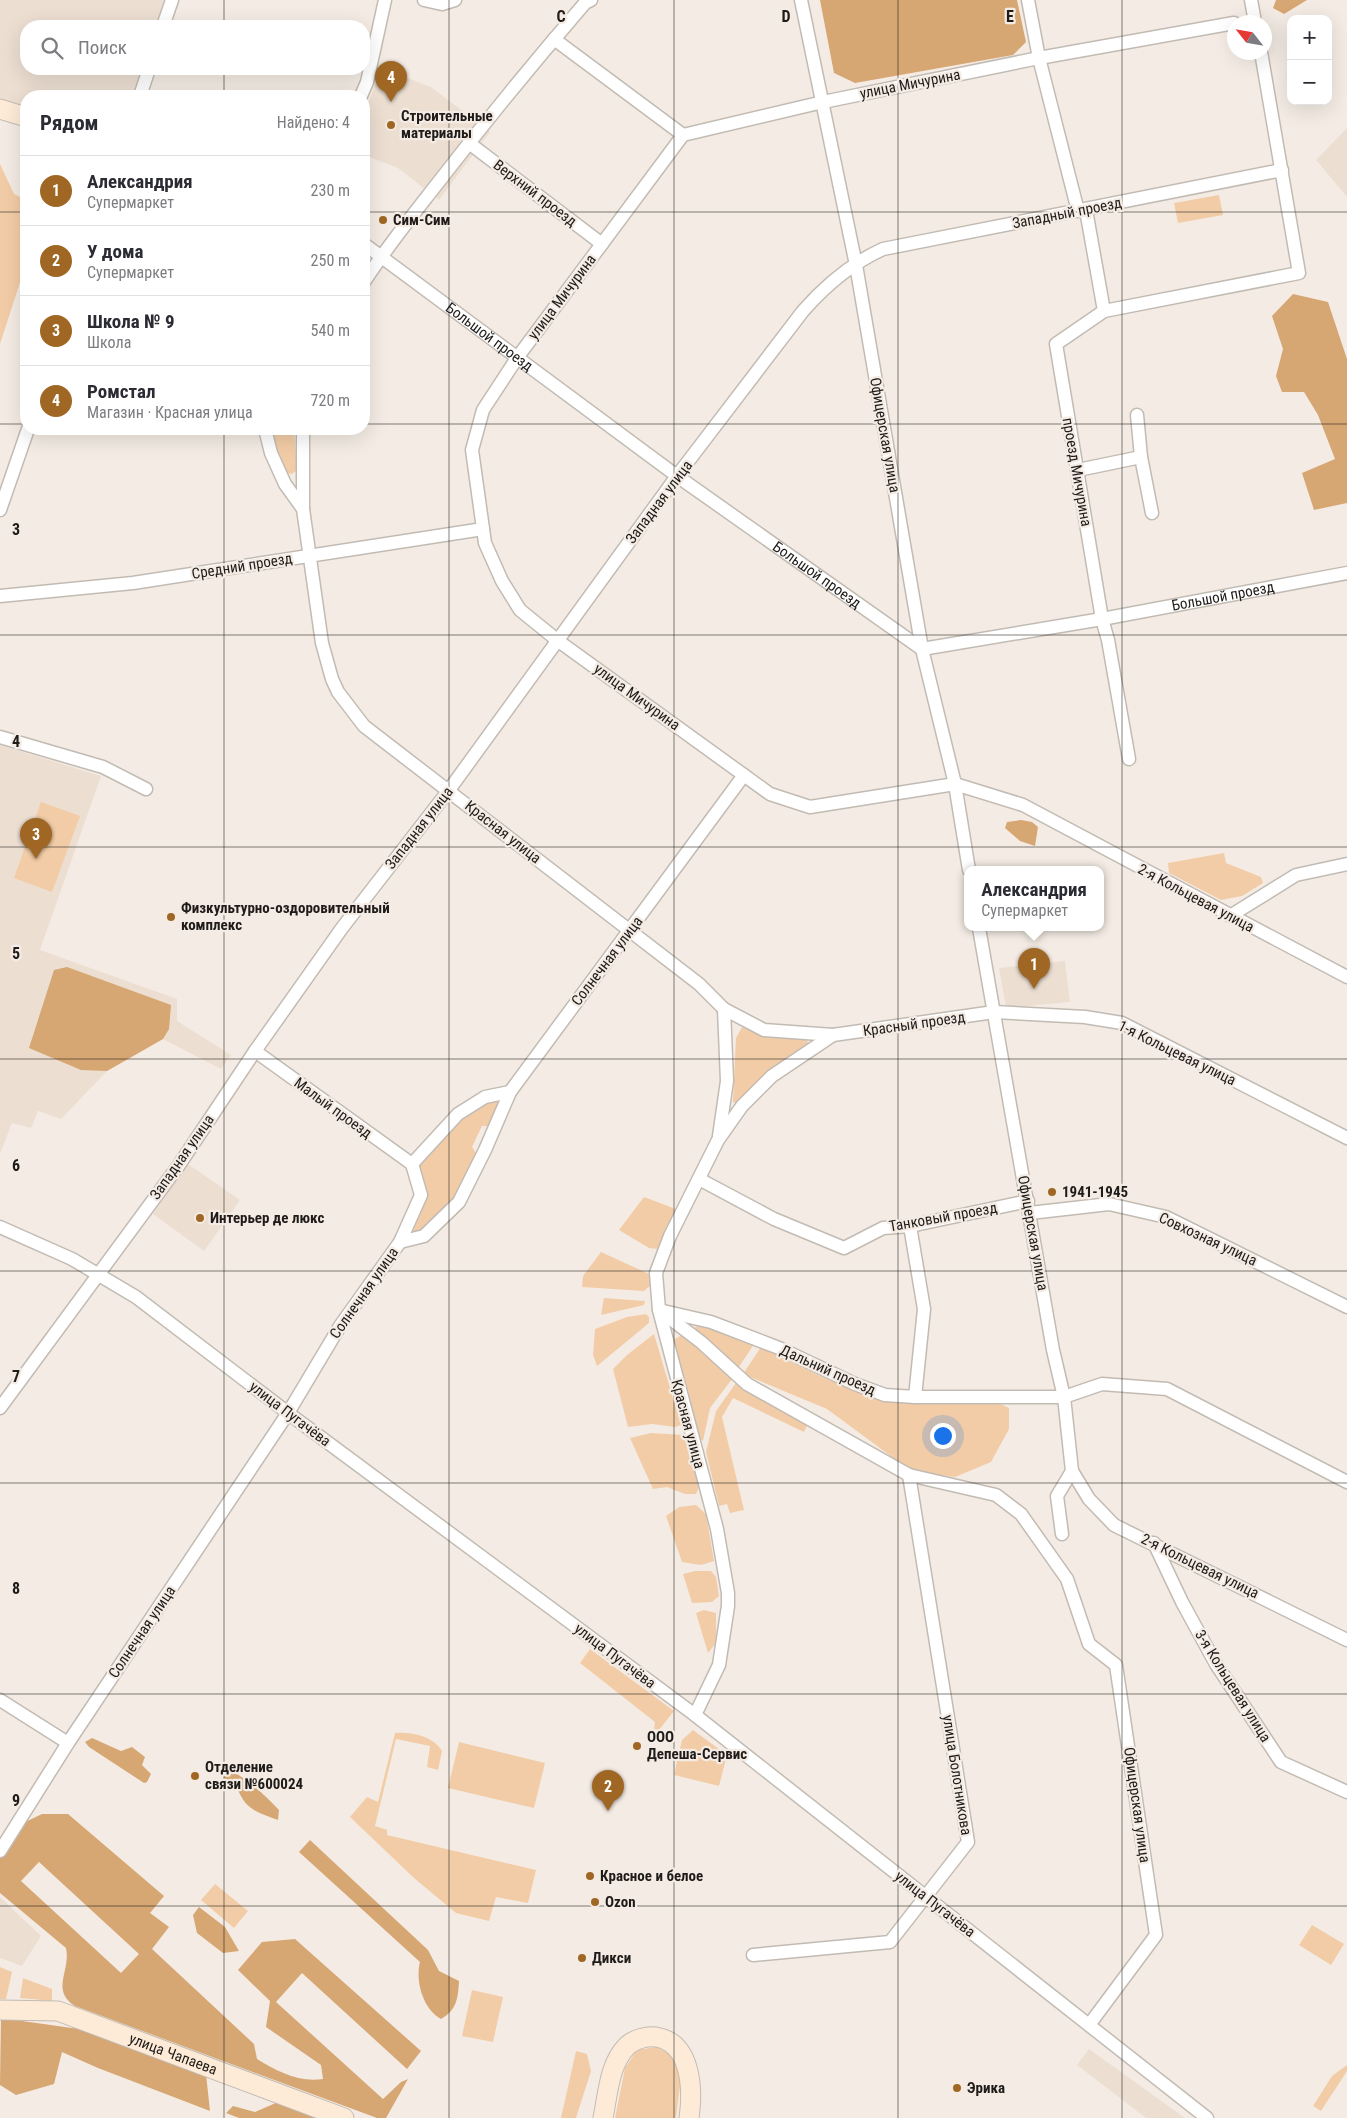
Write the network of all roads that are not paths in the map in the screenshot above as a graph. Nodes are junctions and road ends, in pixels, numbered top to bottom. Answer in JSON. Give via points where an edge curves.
{"nodes":[{"id":1,"x":172,"y":0,"type":"edge"},
{"id":2,"x":385,"y":0,"type":"edge"},
{"id":3,"x":424,"y":0,"type":"edge"},
{"id":4,"x":455,"y":0,"type":"edge"},
{"id":5,"x":591,"y":0,"type":"edge"},
{"id":6,"x":801,"y":0,"type":"edge"},
{"id":7,"x":1028,"y":0,"type":"edge"},
{"id":8,"x":1251,"y":0,"type":"edge"},
{"id":9,"x":1254,"y":15,"type":"edge"},
{"id":10,"x":165,"y":20,"type":"edge"},
{"id":11,"x":1227,"y":25,"type":"edge"},
{"id":12,"x":554,"y":39,"type":"junction"},
{"id":13,"x":1039,"y":58,"type":"junction"},
{"id":14,"x":1262,"y":60,"type":"edge"},
{"id":15,"x":370,"y":68,"type":"edge"},
{"id":16,"x":147,"y":75,"type":"edge"},
{"id":17,"x":369,"y":75,"type":"edge"},
{"id":18,"x":142,"y":90,"type":"edge"},
{"id":19,"x":364,"y":90,"type":"edge"},
{"id":20,"x":823,"y":102,"type":"junction"},
{"id":21,"x":0,"y":109,"type":"edge"},
{"id":22,"x":20,"y":116,"type":"edge"},
{"id":23,"x":683,"y":135,"type":"junction"},
{"id":24,"x":469,"y":143,"type":"junction"},
{"id":25,"x":1282,"y":170,"type":"junction"},
{"id":26,"x":1082,"y":210,"type":"junction"},
{"id":27,"x":602,"y":244,"type":"junction"},
{"id":28,"x":370,"y":248,"type":"edge"},
{"id":29,"x":381,"y":256,"type":"junction"},
{"id":30,"x":856,"y":265,"type":"junction"},
{"id":31,"x":370,"y":273,"type":"edge"},
{"id":32,"x":1104,"y":311,"type":"junction"},
{"id":33,"x":516,"y":358,"type":"junction"},
{"id":34,"x":1137,"y":415,"type":"dead end"},
{"id":35,"x":26,"y":435,"type":"edge"},
{"id":36,"x":267,"y":435,"type":"edge"},
{"id":37,"x":303,"y":435,"type":"edge"},
{"id":38,"x":1140,"y":457,"type":"junction"},
{"id":39,"x":1078,"y":470,"type":"junction"},
{"id":40,"x":677,"y":476,"type":"junction"},
{"id":41,"x":303,"y":509,"type":"junction"},
{"id":42,"x":0,"y":510,"type":"edge"},
{"id":43,"x":1152,"y":513,"type":"dead end"},
{"id":44,"x":483,"y":530,"type":"junction"},
{"id":45,"x":309,"y":556,"type":"junction"},
{"id":46,"x":1347,"y":573,"type":"edge"},
{"id":47,"x":0,"y":596,"type":"edge"},
{"id":48,"x":1102,"y":619,"type":"junction"},
{"id":49,"x":557,"y":640,"type":"junction"},
{"id":50,"x":922,"y":649,"type":"junction"},
{"id":51,"x":0,"y":737,"type":"edge"},
{"id":52,"x":1129,"y":759,"type":"dead end"},
{"id":53,"x":744,"y":775,"type":"junction"},
{"id":54,"x":955,"y":784,"type":"junction"},
{"id":55,"x":146,"y":789,"type":"dead end"},
{"id":56,"x":449,"y":790,"type":"junction"},
{"id":57,"x":1046,"y":817,"type":"joint"},
{"id":58,"x":1347,"y":864,"type":"edge"},
{"id":59,"x":968,"y":866,"type":"edge"},
{"id":60,"x":1230,"y":916,"type":"junction"},
{"id":61,"x":630,"y":931,"type":"junction"},
{"id":62,"x":980,"y":931,"type":"edge"},
{"id":63,"x":1347,"y":977,"type":"edge"},
{"id":64,"x":724,"y":1009,"type":"junction"},
{"id":65,"x":994,"y":1012,"type":"junction"},
{"id":66,"x":833,"y":1035,"type":"junction"},
{"id":67,"x":255,"y":1052,"type":"junction"},
{"id":68,"x":510,"y":1092,"type":"junction"},
{"id":69,"x":1347,"y":1138,"type":"edge"},
{"id":70,"x":718,"y":1140,"type":"junction"},
{"id":71,"x":412,"y":1164,"type":"junction"},
{"id":72,"x":699,"y":1179,"type":"junction"},
{"id":73,"x":1029,"y":1207,"type":"junction"},
{"id":74,"x":910,"y":1226,"type":"junction"},
{"id":75,"x":0,"y":1227,"type":"edge"},
{"id":76,"x":400,"y":1242,"type":"junction"},
{"id":77,"x":98,"y":1273,"type":"junction"},
{"id":78,"x":1347,"y":1307,"type":"edge"},
{"id":79,"x":658,"y":1310,"type":"junction"},
{"id":80,"x":915,"y":1397,"type":"junction"},
{"id":81,"x":1064,"y":1397,"type":"junction"},
{"id":82,"x":0,"y":1408,"type":"edge"},
{"id":83,"x":288,"y":1414,"type":"junction"},
{"id":84,"x":1072,"y":1471,"type":"junction"},
{"id":85,"x":909,"y":1476,"type":"junction"},
{"id":86,"x":1347,"y":1482,"type":"edge"},
{"id":87,"x":1062,"y":1534,"type":"dead end"},
{"id":88,"x":1154,"y":1543,"type":"junction"},
{"id":89,"x":1347,"y":1640,"type":"edge"},
{"id":90,"x":0,"y":1700,"type":"edge"},
{"id":91,"x":695,"y":1715,"type":"junction"},
{"id":92,"x":68,"y":1743,"type":"junction"},
{"id":93,"x":1347,"y":1792,"type":"edge"},
{"id":94,"x":0,"y":1851,"type":"edge"},
{"id":95,"x":926,"y":1897,"type":"junction"},
{"id":96,"x":753,"y":1955,"type":"dead end"},
{"id":97,"x":0,"y":2010,"type":"edge"},
{"id":98,"x":1089,"y":2025,"type":"junction"},
{"id":99,"x":344,"y":2118,"type":"edge"},
{"id":100,"x":603,"y":2118,"type":"edge"},
{"id":101,"x":689,"y":2118,"type":"edge"},
{"id":102,"x":1207,"y":2118,"type":"edge"}],
"edges":[{"from":1,"to":10,"type":"street"},
{"from":2,"to":15,"type":"street"},
{"from":3,"to":4,"type":"street","via":[[442,4]]},
{"from":5,"to":12,"type":"street"},
{"from":6,"to":20,"type":"street","name":"Офицерская улица"},
{"from":7,"to":13,"type":"street"},
{"from":8,"to":9,"type":"street"},
{"from":11,"to":13,"type":"street","name":"улица Мичурина"},
{"from":12,"to":23,"type":"street"},
{"from":12,"to":24,"type":"street"},
{"from":13,"to":20,"type":"street","name":"улица Мичурина"},
{"from":13,"to":26,"type":"street"},
{"from":14,"to":25,"type":"street"},
{"from":16,"to":18,"type":"street"},
{"from":17,"to":19,"type":"street"},
{"from":20,"to":23,"type":"street","name":"улица Мичурина"},
{"from":20,"to":30,"type":"street","name":"Офицерская улица"},
{"from":21,"to":22,"type":"street"},
{"from":23,"to":27,"type":"street","name":"улица Мичурина"},
{"from":24,"to":27,"type":"street","name":"Верхний проезд"},
{"from":24,"to":29,"type":"street"},
{"from":25,"to":26,"type":"street","name":"Западный проезд"},
{"from":25,"to":32,"type":"street","via":[[1299,274]]},
{"from":26,"to":30,"type":"street","name":"Западный проезд","via":[[883,250]]},
{"from":26,"to":32,"type":"street"},
{"from":27,"to":33,"type":"street","name":"улица Мичурина"},
{"from":28,"to":29,"type":"street","name":"Большой проезд"},
{"from":29,"to":31,"type":"street"},
{"from":29,"to":33,"type":"street","name":"Большой проезд"},
{"from":30,"to":40,"type":"street","name":"Западная улица","via":[[823,289],[803,311]]},
{"from":30,"to":50,"type":"street","name":"Офицерская улица"},
{"from":32,"to":39,"type":"street","name":"проезд Мичурина","via":[[1056,344]]},
{"from":33,"to":40,"type":"street","name":"Большой проезд"},
{"from":33,"to":44,"type":"street","name":"улица Мичурина","via":[[483,410],[472,450]]},
{"from":34,"to":38,"type":"street"},
{"from":35,"to":42,"type":"street"},
{"from":36,"to":41,"type":"street","name":"Красная улица","via":[[286,484]]},
{"from":37,"to":41,"type":"street","name":"Красная улица"},
{"from":38,"to":39,"type":"street"},
{"from":38,"to":43,"type":"street"},
{"from":39,"to":48,"type":"street","name":"проезд Мичурина"},
{"from":40,"to":49,"type":"street","name":"Западная улица"},
{"from":40,"to":50,"type":"street","name":"Большой проезд"},
{"from":41,"to":45,"type":"street","name":"Красная улица"},
{"from":44,"to":45,"type":"street","name":"Средний проезд"},
{"from":44,"to":49,"type":"street","name":"улица Мичурина","via":[[485,543],[502,581],[520,610]]},
{"from":45,"to":47,"type":"street","name":"Средний проезд","via":[[133,583]]},
{"from":45,"to":56,"type":"street","name":"Красная улица","via":[[322,643],[338,692],[364,726]]},
{"from":46,"to":48,"type":"street","name":"Большой проезд"},
{"from":48,"to":50,"type":"street","name":"Большой проезд"},
{"from":48,"to":52,"type":"street","name":"проезд Мичурина"},
{"from":49,"to":53,"type":"street","name":"улица Мичурина"},
{"from":49,"to":56,"type":"street","name":"Западная улица"},
{"from":50,"to":54,"type":"street","name":"Офицерская улица"},
{"from":51,"to":55,"type":"street","via":[[103,767]]},
{"from":53,"to":54,"type":"street","name":"улица Мичурина","via":[[770,794],[810,808]]},
{"from":53,"to":61,"type":"street","name":"Солнечная улица"},
{"from":54,"to":57,"type":"street","name":"улица Мичурина","via":[[1023,805]]},
{"from":54,"to":59,"type":"street","name":"Офицерская улица"},
{"from":56,"to":61,"type":"street","name":"Красная улица"},
{"from":56,"to":67,"type":"street","name":"Западная улица","via":[[342,928]]},
{"from":57,"to":60,"type":"street","name":"2-я Кольцевая улица"},
{"from":58,"to":60,"type":"street","via":[[1296,875]]},
{"from":60,"to":63,"type":"street","name":"2-я Кольцевая улица"},
{"from":61,"to":64,"type":"street","name":"Красная улица","via":[[699,984]]},
{"from":61,"to":68,"type":"street","name":"Солнечная улица"},
{"from":62,"to":65,"type":"street","name":"Офицерская улица"},
{"from":64,"to":66,"type":"street","name":"Красная улица","via":[[764,1030]]},
{"from":64,"to":70,"type":"street","name":"Красная улица","via":[[727,1081]]},
{"from":65,"to":66,"type":"street","name":"Красный проезд"},
{"from":65,"to":69,"type":"street","name":"1-я Кольцевая улица","via":[[1085,1017],[1122,1023]]},
{"from":65,"to":73,"type":"street","name":"Офицерская улица"},
{"from":66,"to":70,"type":"street","name":"Красная улица","via":[[772,1076],[742,1106]]},
{"from":67,"to":71,"type":"street","name":"Малый проезд"},
{"from":67,"to":77,"type":"street","name":"Западная улица","via":[[179,1164]]},
{"from":68,"to":71,"type":"street","via":[[485,1097],[458,1114]]},
{"from":68,"to":76,"type":"street","name":"Солнечная улица","via":[[459,1202],[424,1236]]},
{"from":70,"to":72,"type":"street","name":"Красная улица"},
{"from":71,"to":76,"type":"street","name":"Солнечная улица","via":[[421,1195]]},
{"from":72,"to":74,"type":"street","name":"Танковый проезд","via":[[774,1220],[844,1248],[883,1228]]},
{"from":72,"to":79,"type":"street","name":"Красная улица","via":[[670,1236],[656,1273]]},
{"from":73,"to":74,"type":"street","name":"Танковый проезд"},
{"from":73,"to":78,"type":"street","name":"Совхозная улица","via":[[1109,1204],[1166,1217]]},
{"from":73,"to":81,"type":"street","name":"Офицерская улица"},
{"from":74,"to":80,"type":"street","via":[[924,1309]]},
{"from":75,"to":77,"type":"street","name":"улица Пугачёва","via":[[72,1258]]},
{"from":76,"to":83,"type":"street","name":"Солнечная улица","via":[[340,1326]]},
{"from":77,"to":82,"type":"street","name":"Западная улица"},
{"from":77,"to":83,"type":"street","name":"улица Пугачёва","via":[[136,1297]]},
{"from":79,"to":80,"type":"street","name":"Дальний проезд","via":[[711,1322],[780,1348],[885,1395]]},
{"from":79,"to":85,"type":"street","name":"Офицерская улица","via":[[701,1342],[747,1384]]},
{"from":79,"to":91,"type":"street","name":"Красная улица","via":[[717,1529],[728,1593],[718,1665]]},
{"from":80,"to":81,"type":"street","name":"Дальний проезд"},
{"from":81,"to":84,"type":"street","name":"Офицерская улица"},
{"from":81,"to":86,"type":"street","via":[[1102,1384],[1167,1389]]},
{"from":83,"to":91,"type":"street","name":"улица Пугачёва"},
{"from":83,"to":92,"type":"street","name":"Солнечная улица"},
{"from":84,"to":87,"type":"street","via":[[1057,1496]]},
{"from":84,"to":88,"type":"street","name":"2-я Кольцевая улица","via":[[1089,1500],[1114,1524]]},
{"from":85,"to":95,"type":"street","name":"улица Болотникова","via":[[968,1842]]},
{"from":85,"to":98,"type":"street","name":"Офицерская улица","via":[[996,1495],[1021,1514],[1067,1579],[1089,1644],[1116,1665],[1156,1935]]},
{"from":88,"to":89,"type":"street","name":"2-я Кольцевая улица"},
{"from":88,"to":93,"type":"street","name":"3-я Кольцевая улица","via":[[1216,1664],[1281,1762]]},
{"from":90,"to":92,"type":"street"},
{"from":91,"to":95,"type":"street","name":"улица Пугачёва"},
{"from":92,"to":94,"type":"street","name":"Солнечная улица"},
{"from":95,"to":96,"type":"street","name":"улица Болотникова","via":[[890,1942]]},
{"from":95,"to":98,"type":"street","name":"улица Пугачёва"},
{"from":97,"to":99,"type":"street","name":"улица Чапаева","via":[[58,2011]]},
{"from":98,"to":102,"type":"street","name":"улица Пугачёва"},
{"from":100,"to":101,"type":"street","via":[[614,2064],[628,2045],[648,2036],[660,2038],[680,2053],[691,2084]]}]}
